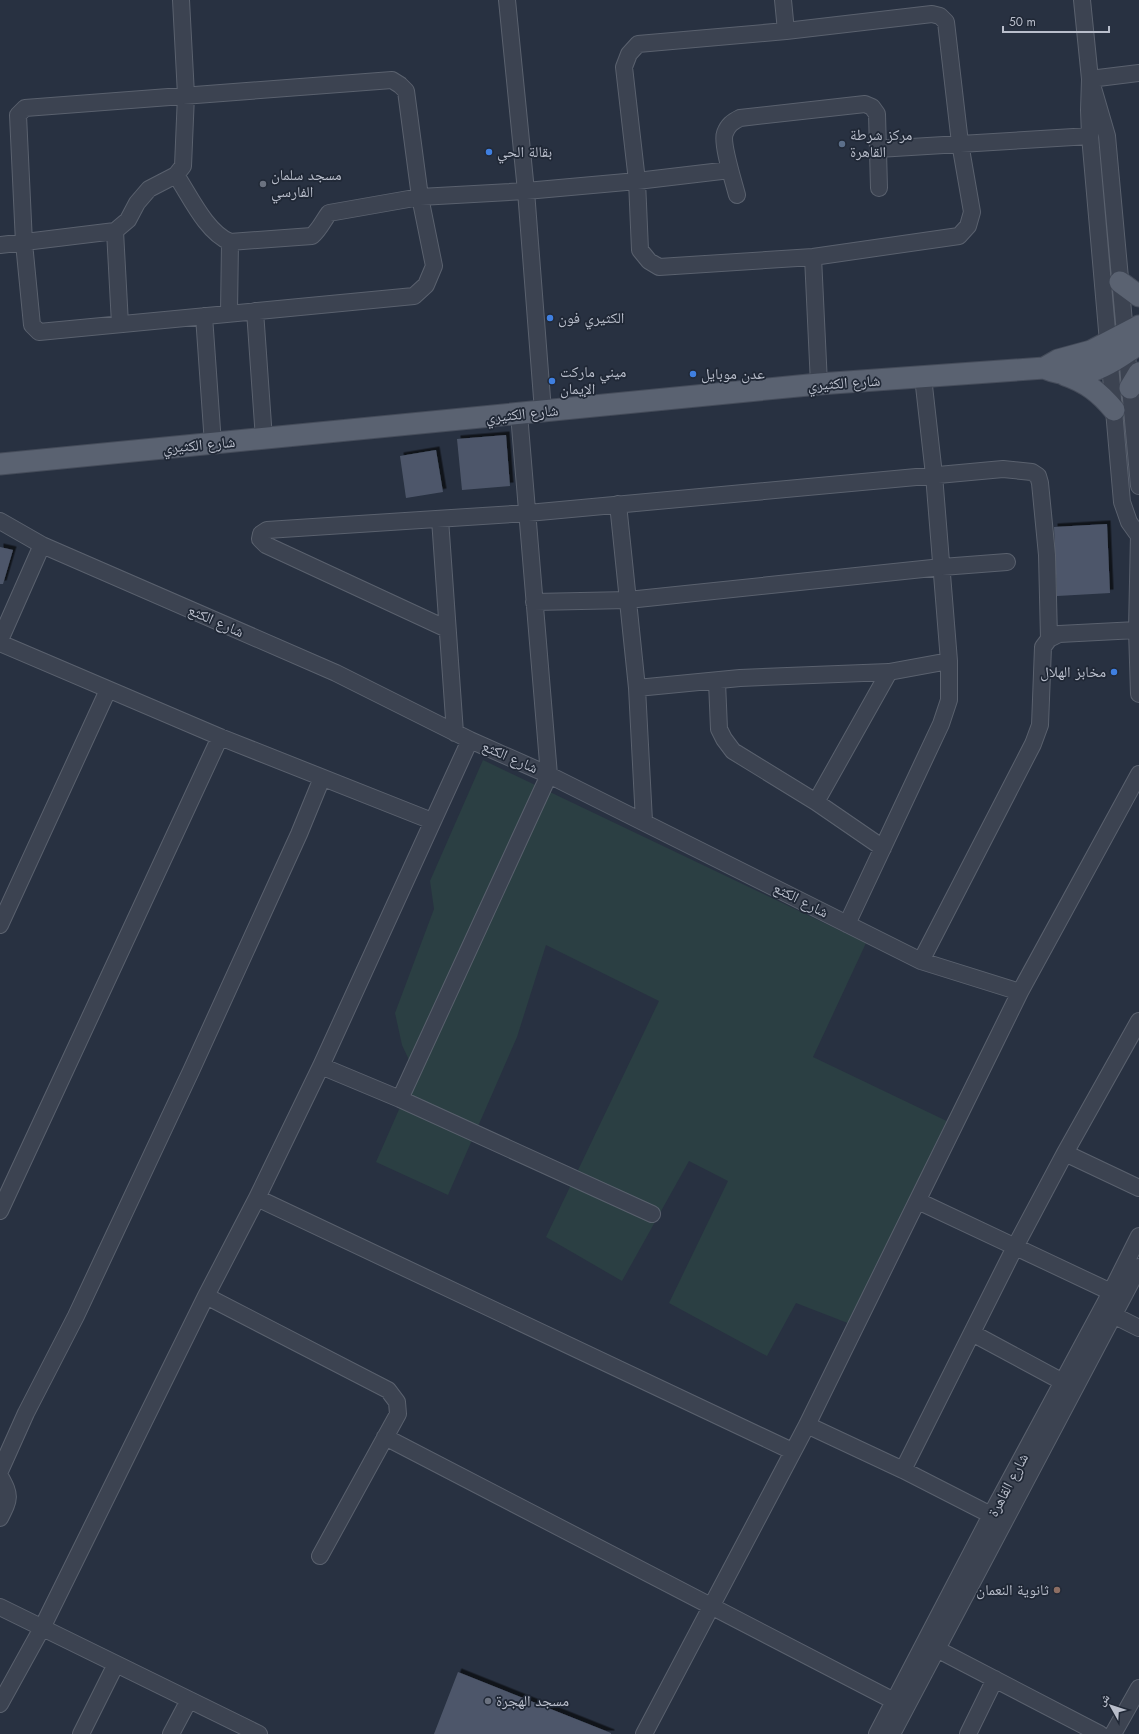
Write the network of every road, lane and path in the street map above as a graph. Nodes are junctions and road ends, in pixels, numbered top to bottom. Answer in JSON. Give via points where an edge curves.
{"nodes":[{"id":1,"x":181,"y":0,"type":"edge"},
{"id":2,"x":507,"y":0,"type":"edge"},
{"id":3,"x":783,"y":0,"type":"edge"},
{"id":4,"x":1082,"y":0,"type":"edge"},
{"id":5,"x":786,"y":31,"type":"junction"},
{"id":6,"x":1139,"y":73,"type":"edge"},
{"id":7,"x":1090,"y":79,"type":"junction"},
{"id":8,"x":186,"y":95,"type":"junction"},
{"id":9,"x":1090,"y":136,"type":"junction"},
{"id":10,"x":960,"y":143,"type":"junction"},
{"id":11,"x":878,"y":149,"type":"junction"},
{"id":12,"x":730,"y":170,"type":"junction"},
{"id":13,"x":176,"y":175,"type":"junction"},
{"id":14,"x":637,"y":181,"type":"junction"},
{"id":15,"x":878,"y":188,"type":"dead end"},
{"id":16,"x":526,"y":191,"type":"junction"},
{"id":17,"x":737,"y":195,"type":"dead end"},
{"id":18,"x":420,"y":197,"type":"junction"},
{"id":19,"x":115,"y":231,"type":"junction"},
{"id":20,"x":230,"y":242,"type":"junction"},
{"id":21,"x":24,"y":243,"type":"junction"},
{"id":22,"x":0,"y":245,"type":"edge"},
{"id":23,"x":813,"y":257,"type":"junction"},
{"id":24,"x":1120,"y":282,"type":"junction"},
{"id":25,"x":1139,"y":296,"type":"edge"},
{"id":26,"x":255,"y":311,"type":"junction"},
{"id":27,"x":229,"y":314,"type":"junction"},
{"id":28,"x":204,"y":316,"type":"junction"},
{"id":29,"x":120,"y":324,"type":"junction"},
{"id":30,"x":1127,"y":340,"type":"edge"},
{"id":31,"x":1110,"y":364,"type":"junction"},
{"id":32,"x":1053,"y":371,"type":"junction"},
{"id":33,"x":923,"y":377,"type":"junction"},
{"id":34,"x":819,"y":384,"type":"junction"},
{"id":35,"x":1131,"y":395,"type":"edge"},
{"id":36,"x":543,"y":411,"type":"junction"},
{"id":37,"x":519,"y":414,"type":"junction"},
{"id":38,"x":264,"y":439,"type":"junction"},
{"id":39,"x":213,"y":444,"type":"junction"},
{"id":40,"x":0,"y":464,"type":"edge"},
{"id":41,"x":934,"y":475,"type":"junction"},
{"id":42,"x":1139,"y":486,"type":"edge"},
{"id":43,"x":618,"y":504,"type":"junction"},
{"id":44,"x":528,"y":512,"type":"junction"},
{"id":45,"x":440,"y":519,"type":"junction"},
{"id":46,"x":0,"y":520,"type":"edge"},
{"id":47,"x":1139,"y":535,"type":"edge"},
{"id":48,"x":42,"y":545,"type":"junction"},
{"id":49,"x":1007,"y":562,"type":"dead end"},
{"id":50,"x":942,"y":566,"type":"junction"},
{"id":51,"x":1139,"y":593,"type":"edge"},
{"id":52,"x":628,"y":600,"type":"junction"},
{"id":53,"x":534,"y":602,"type":"junction"},
{"id":54,"x":447,"y":629,"type":"junction"},
{"id":55,"x":1137,"y":630,"type":"junction"},
{"id":56,"x":1049,"y":639,"type":"junction"},
{"id":57,"x":0,"y":642,"type":"edge"},
{"id":58,"x":949,"y":661,"type":"junction"},
{"id":59,"x":889,"y":672,"type":"junction"},
{"id":60,"x":717,"y":682,"type":"junction"},
{"id":61,"x":637,"y":688,"type":"junction"},
{"id":62,"x":108,"y":690,"type":"junction"},
{"id":63,"x":1139,"y":694,"type":"edge"},
{"id":64,"x":455,"y":733,"type":"junction"},
{"id":65,"x":220,"y":738,"type":"junction"},
{"id":66,"x":470,"y":740,"type":"junction"},
{"id":67,"x":1139,"y":774,"type":"edge"},
{"id":68,"x":550,"y":775,"type":"junction"},
{"id":69,"x":322,"y":778,"type":"junction"},
{"id":70,"x":816,"y":802,"type":"junction"},
{"id":71,"x":432,"y":821,"type":"junction"},
{"id":72,"x":644,"y":821,"type":"junction"},
{"id":73,"x":883,"y":848,"type":"junction"},
{"id":74,"x":847,"y":924,"type":"junction"},
{"id":75,"x":0,"y":925,"type":"edge"},
{"id":76,"x":922,"y":961,"type":"junction"},
{"id":77,"x":1020,"y":992,"type":"junction"},
{"id":78,"x":1139,"y":1021,"type":"edge"},
{"id":79,"x":320,"y":1066,"type":"junction"},
{"id":80,"x":400,"y":1099,"type":"junction"},
{"id":81,"x":1064,"y":1153,"type":"junction"},
{"id":82,"x":1139,"y":1188,"type":"edge"},
{"id":83,"x":257,"y":1198,"type":"junction"},
{"id":84,"x":918,"y":1201,"type":"junction"},
{"id":85,"x":0,"y":1211,"type":"edge"},
{"id":86,"x":652,"y":1214,"type":"dead end"},
{"id":87,"x":1139,"y":1236,"type":"edge"},
{"id":88,"x":1015,"y":1247,"type":"junction"},
{"id":89,"x":1139,"y":1267,"type":"edge"},
{"id":90,"x":1111,"y":1292,"type":"junction"},
{"id":91,"x":206,"y":1296,"type":"junction"},
{"id":92,"x":1108,"y":1312,"type":"junction"},
{"id":93,"x":1139,"y":1328,"type":"edge"},
{"id":94,"x":972,"y":1333,"type":"junction"},
{"id":95,"x":1063,"y":1382,"type":"junction"},
{"id":96,"x":807,"y":1425,"type":"junction"},
{"id":97,"x":385,"y":1437,"type":"junction"},
{"id":98,"x":792,"y":1451,"type":"junction"},
{"id":99,"x":903,"y":1470,"type":"junction"},
{"id":100,"x":0,"y":1471,"type":"edge"},
{"id":101,"x":0,"y":1476,"type":"edge"},
{"id":102,"x":991,"y":1515,"type":"junction"},
{"id":103,"x":0,"y":1518,"type":"edge"},
{"id":104,"x":320,"y":1556,"type":"dead end"},
{"id":105,"x":711,"y":1606,"type":"junction"},
{"id":106,"x":0,"y":1607,"type":"edge"},
{"id":107,"x":42,"y":1628,"type":"junction"},
{"id":108,"x":931,"y":1646,"type":"junction"},
{"id":109,"x":116,"y":1664,"type":"junction"},
{"id":110,"x":995,"y":1679,"type":"junction"},
{"id":111,"x":1139,"y":1688,"type":"edge"},
{"id":112,"x":189,"y":1700,"type":"junction"},
{"id":113,"x":894,"y":1701,"type":"junction"},
{"id":114,"x":0,"y":1704,"type":"edge"},
{"id":115,"x":1072,"y":1727,"type":"edge"},
{"id":116,"x":256,"y":1733,"type":"edge"},
{"id":117,"x":81,"y":1734,"type":"edge"},
{"id":118,"x":171,"y":1734,"type":"edge"},
{"id":119,"x":644,"y":1734,"type":"edge"},
{"id":120,"x":877,"y":1734,"type":"edge"},
{"id":121,"x":892,"y":1734,"type":"edge"},
{"id":122,"x":968,"y":1734,"type":"edge"},
{"id":123,"x":1100,"y":1734,"type":"edge"},
{"id":124,"x":1113,"y":1734,"type":"edge"}],
"edges":[{"from":1,"to":8,"type":"street"},
{"from":2,"to":16,"type":"street"},
{"from":3,"to":5,"type":"street"},
{"from":4,"to":7,"type":"street"},
{"from":5,"to":10,"type":"street","via":[[932,14],[940,16],[946,22]]},
{"from":5,"to":14,"type":"street","via":[[638,44],[629,54],[624,66]]},
{"from":6,"to":7,"type":"street"},
{"from":7,"to":9,"type":"street"},
{"from":7,"to":24,"type":"street","via":[[1107,136]]},
{"from":8,"to":13,"type":"street","via":[[183,166]]},
{"from":8,"to":18,"type":"street","via":[[392,80],[406,91]]},
{"from":8,"to":21,"type":"street","via":[[25,108],[21,111],[18,115]]},
{"from":9,"to":10,"type":"street"},
{"from":9,"to":30,"type":"street"},
{"from":10,"to":11,"type":"street"},
{"from":10,"to":23,"type":"street","via":[[972,212],[968,226],[959,236]]},
{"from":11,"to":12,"type":"street","via":[[877,114],[872,107],[865,104],[740,118],[730,123],[724,134]]},
{"from":11,"to":15,"type":"street"},
{"from":12,"to":14,"type":"street"},
{"from":12,"to":17,"type":"street"},
{"from":13,"to":19,"type":"street","via":[[149,189],[136,203],[128,220]]},
{"from":13,"to":20,"type":"street","via":[[210,228],[220,238]]},
{"from":14,"to":16,"type":"street"},
{"from":14,"to":23,"type":"street","via":[[640,250],[649,261],[659,267]]},
{"from":16,"to":18,"type":"street"},
{"from":16,"to":36,"type":"street"},
{"from":18,"to":20,"type":"street","via":[[329,213],[312,236]]},
{"from":18,"to":26,"type":"street","via":[[434,266],[426,285],[414,296]]},
{"from":19,"to":21,"type":"street"},
{"from":19,"to":29,"type":"street"},
{"from":20,"to":27,"type":"street"},
{"from":21,"to":22,"type":"street"},
{"from":21,"to":29,"type":"street","via":[[34,329],[39,332]]},
{"from":23,"to":34,"type":"street"},
{"from":24,"to":25,"type":"main road"},
{"from":24,"to":30,"type":"street"},
{"from":26,"to":27,"type":"street"},
{"from":26,"to":38,"type":"street"},
{"from":27,"to":28,"type":"street"},
{"from":28,"to":29,"type":"street"},
{"from":28,"to":39,"type":"street"},
{"from":30,"to":31,"type":"main road","name":"شارع الكثيري"},
{"from":30,"to":32,"type":"main road","name":"شارع الكثيري","via":[[1058,360]]},
{"from":30,"to":35,"type":"street"},
{"from":31,"to":32,"type":"main road","name":"شارع الكثيري","via":[[1086,373]]},
{"from":31,"to":35,"type":"street"},
{"from":32,"to":33,"type":"main road","name":"شارع الكثيري"},
{"from":32,"to":35,"type":"main road","via":[[1095,390]]},
{"from":33,"to":34,"type":"main road","name":"شارع الكثيري"},
{"from":33,"to":41,"type":"street"},
{"from":34,"to":36,"type":"main road","name":"شارع الكثيري"},
{"from":35,"to":42,"type":"street"},
{"from":35,"to":47,"type":"street","via":[[1122,502],[1129,522]]},
{"from":36,"to":37,"type":"main road","name":"شارع الكثيري"},
{"from":37,"to":38,"type":"main road","name":"شارع الكثيري"},
{"from":37,"to":44,"type":"street"},
{"from":38,"to":39,"type":"main road","name":"شارع الكثيري"},
{"from":39,"to":40,"type":"main road","name":"شارع الكثيري"},
{"from":41,"to":43,"type":"street"},
{"from":41,"to":50,"type":"street"},
{"from":41,"to":56,"type":"street","via":[[1003,469],[1032,472],[1038,476],[1047,555]]},
{"from":43,"to":44,"type":"street"},
{"from":43,"to":52,"type":"street"},
{"from":44,"to":45,"type":"street"},
{"from":44,"to":53,"type":"street"},
{"from":45,"to":54,"type":"street"},
{"from":45,"to":54,"type":"street","via":[[267,530],[261,534],[260,539],[266,545]]},
{"from":46,"to":48,"type":"street","name":"شارع الكثع"},
{"from":47,"to":51,"type":"street"},
{"from":48,"to":57,"type":"street"},
{"from":48,"to":64,"type":"street","name":"شارع الكثع","via":[[336,673]]},
{"from":49,"to":50,"type":"street"},
{"from":50,"to":52,"type":"street"},
{"from":50,"to":58,"type":"street"},
{"from":51,"to":55,"type":"street"},
{"from":52,"to":53,"type":"street"},
{"from":52,"to":61,"type":"street"},
{"from":53,"to":68,"type":"street"},
{"from":54,"to":64,"type":"street"},
{"from":55,"to":56,"type":"street","via":[[1059,634]]},
{"from":55,"to":63,"type":"street"},
{"from":56,"to":76,"type":"street","via":[[1043,647],[1040,725],[1033,744]]},
{"from":57,"to":62,"type":"street"},
{"from":58,"to":59,"type":"street"},
{"from":58,"to":73,"type":"street","via":[[949,700],[941,724]]},
{"from":59,"to":60,"type":"street","via":[[740,678]]},
{"from":59,"to":70,"type":"street"},
{"from":60,"to":61,"type":"street"},
{"from":60,"to":70,"type":"street","via":[[719,729],[732,752]]},
{"from":61,"to":72,"type":"street"},
{"from":62,"to":65,"type":"street"},
{"from":62,"to":75,"type":"street"},
{"from":64,"to":66,"type":"street","name":"شارع الكثع"},
{"from":65,"to":69,"type":"street"},
{"from":65,"to":85,"type":"street"},
{"from":66,"to":68,"type":"street","name":"شارع الكثع"},
{"from":66,"to":71,"type":"street"},
{"from":67,"to":77,"type":"street"},
{"from":68,"to":72,"type":"street","name":"شارع الكثع"},
{"from":68,"to":80,"type":"street"},
{"from":69,"to":71,"type":"street"},
{"from":69,"to":100,"type":"street","via":[[185,1085]]},
{"from":70,"to":73,"type":"street"},
{"from":71,"to":79,"type":"street"},
{"from":72,"to":74,"type":"street","name":"شارع الكثع"},
{"from":73,"to":74,"type":"street"},
{"from":74,"to":76,"type":"street","name":"شارع الكثع"},
{"from":76,"to":77,"type":"street","name":"شارع الكثع"},
{"from":77,"to":84,"type":"street"},
{"from":78,"to":81,"type":"street"},
{"from":79,"to":80,"type":"street"},
{"from":79,"to":83,"type":"street"},
{"from":80,"to":86,"type":"street"},
{"from":81,"to":82,"type":"street"},
{"from":81,"to":88,"type":"street"},
{"from":83,"to":91,"type":"street"},
{"from":83,"to":98,"type":"street"},
{"from":84,"to":88,"type":"street"},
{"from":84,"to":96,"type":"street"},
{"from":87,"to":90,"type":"street","name":"شارع القاهرة"},
{"from":88,"to":90,"type":"street"},
{"from":88,"to":94,"type":"street"},
{"from":89,"to":92,"type":"street","name":"شارع القاهرة"},
{"from":90,"to":92,"type":"street","name":"شارع القاهرة"},
{"from":91,"to":97,"type":"street","via":[[388,1390],[397,1402],[398,1414]]},
{"from":91,"to":107,"type":"street"},
{"from":92,"to":93,"type":"street"},
{"from":92,"to":95,"type":"street","name":"شارع القاهرة"},
{"from":92,"to":108,"type":"street","name":"شارع القاهرة"},
{"from":94,"to":95,"type":"street"},
{"from":94,"to":99,"type":"street"},
{"from":95,"to":102,"type":"street","name":"شارع القاهرة"},
{"from":96,"to":98,"type":"street"},
{"from":96,"to":99,"type":"street"},
{"from":97,"to":104,"type":"street"},
{"from":97,"to":105,"type":"street"},
{"from":98,"to":105,"type":"street"},
{"from":99,"to":102,"type":"street"},
{"from":101,"to":103,"type":"street","via":[[6,1487],[8,1500]]},
{"from":102,"to":108,"type":"street","name":"شارع القاهرة"},
{"from":105,"to":113,"type":"street"},
{"from":105,"to":119,"type":"street"},
{"from":106,"to":107,"type":"street"},
{"from":107,"to":109,"type":"street"},
{"from":107,"to":114,"type":"street"},
{"from":108,"to":110,"type":"street"},
{"from":108,"to":113,"type":"street","name":"شارع القاهرة"},
{"from":108,"to":121,"type":"street","name":"شارع القاهرة"},
{"from":109,"to":112,"type":"street"},
{"from":109,"to":117,"type":"street"},
{"from":110,"to":115,"type":"street"},
{"from":110,"to":122,"type":"street"},
{"from":111,"to":124,"type":"street"},
{"from":112,"to":116,"type":"street"},
{"from":112,"to":118,"type":"street"},
{"from":113,"to":120,"type":"street","name":"شارع القاهرة"},
{"from":115,"to":123,"type":"street"}]}
